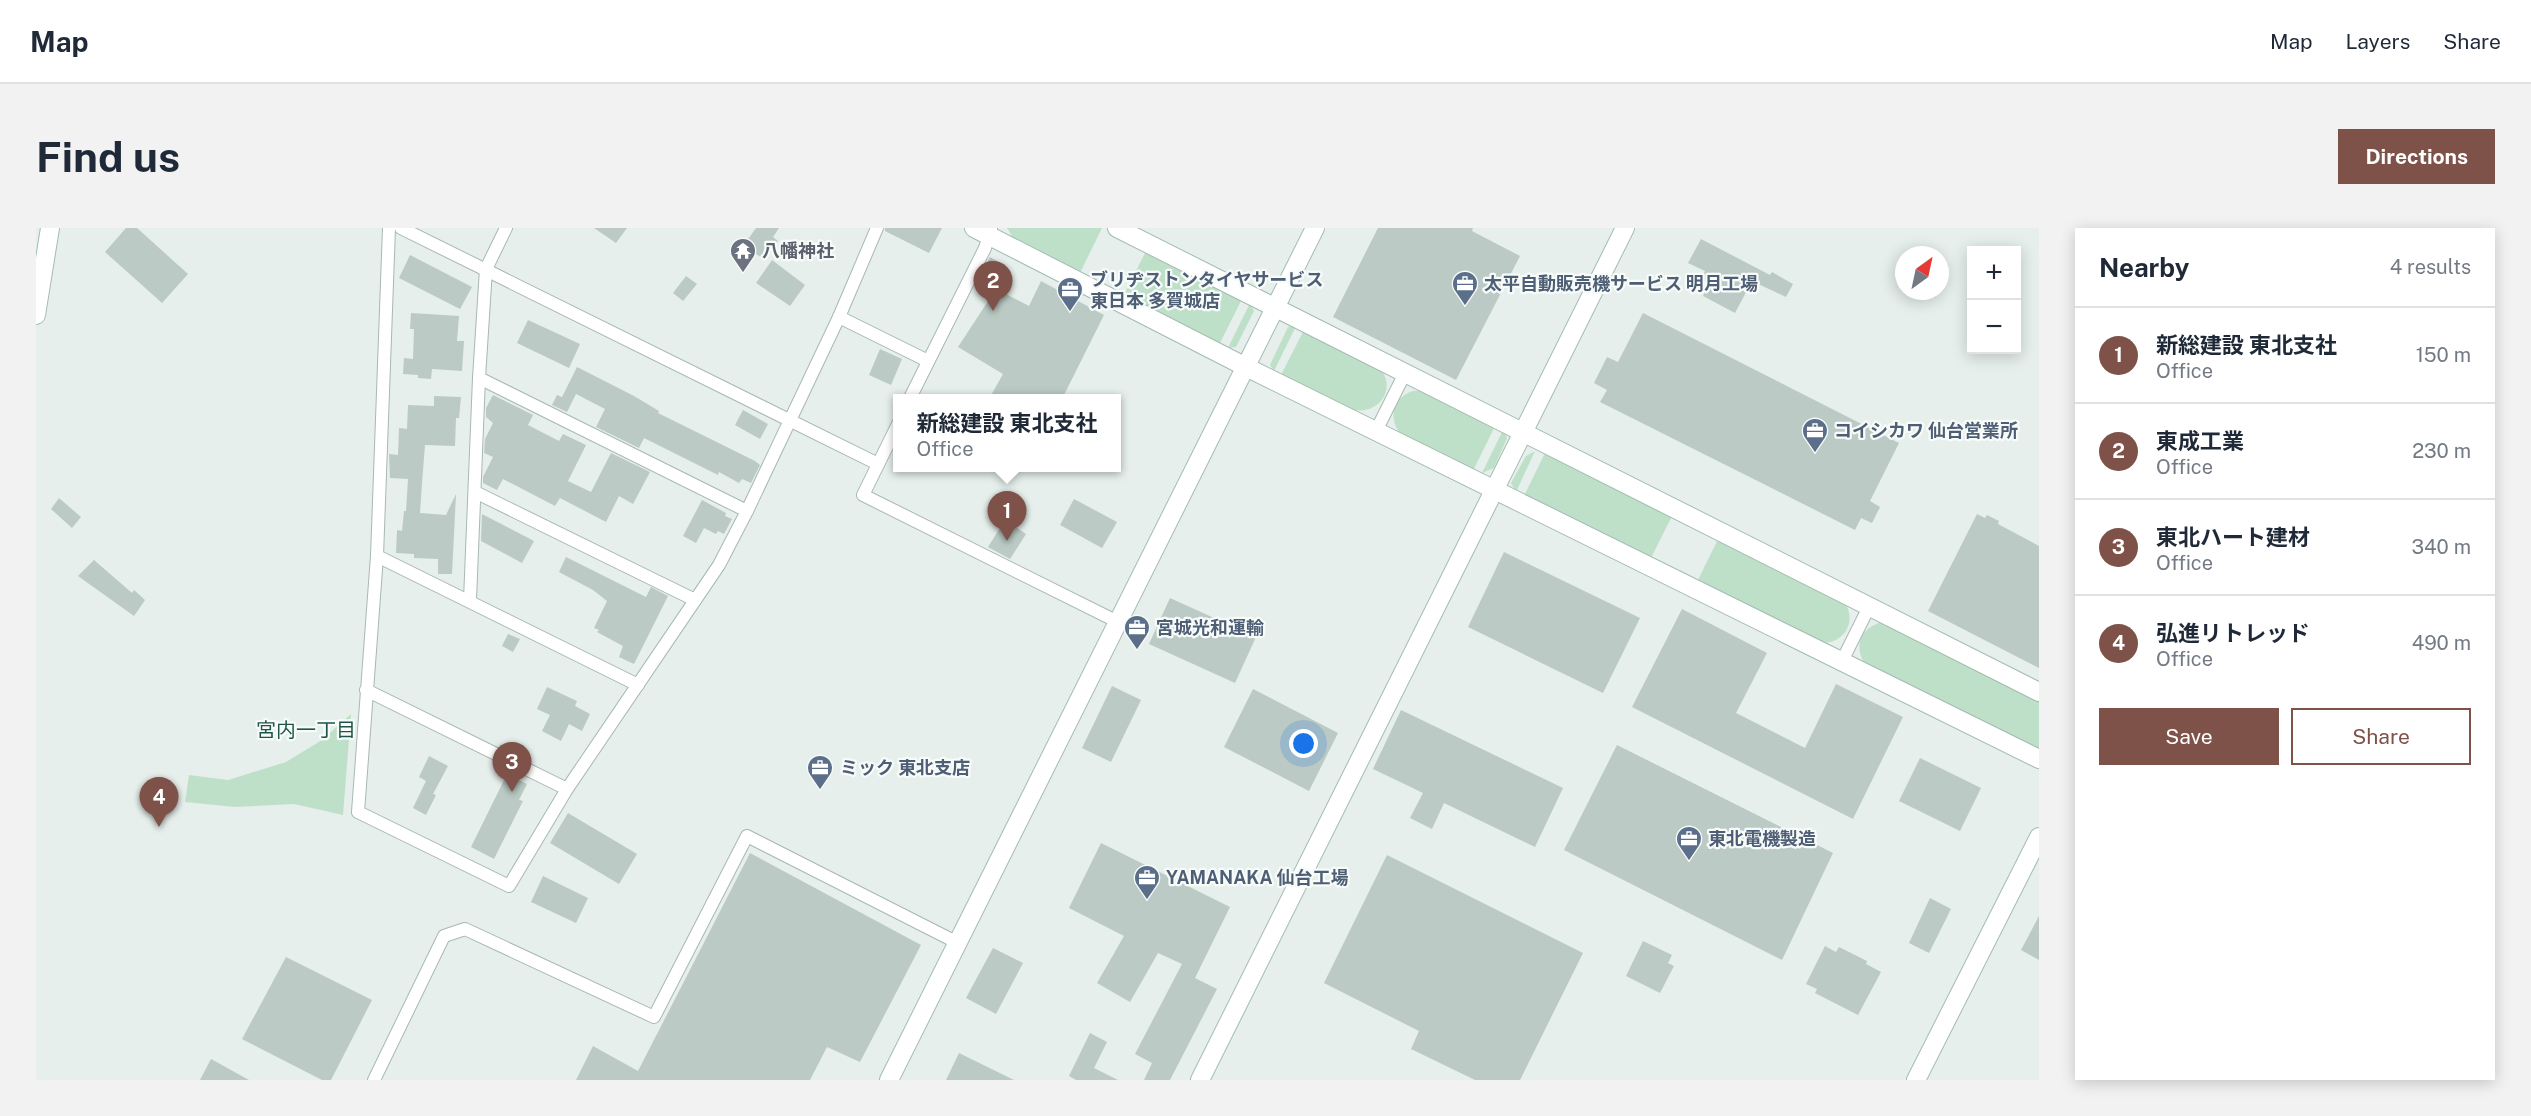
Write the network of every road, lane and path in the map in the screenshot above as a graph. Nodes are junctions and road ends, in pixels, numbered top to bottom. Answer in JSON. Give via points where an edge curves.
{"nodes":[{"id":1,"x":50,"y":228,"type":"edge"},
{"id":2,"x":388,"y":228,"type":"edge"},
{"id":3,"x":401,"y":228,"type":"edge"},
{"id":4,"x":506,"y":228,"type":"edge"},
{"id":5,"x":877,"y":228,"type":"edge"},
{"id":6,"x":1117,"y":228,"type":"edge"},
{"id":7,"x":1316,"y":228,"type":"edge"},
{"id":8,"x":1625,"y":228,"type":"edge"},
{"id":9,"x":985,"y":231,"type":"edge"},
{"id":10,"x":486,"y":269,"type":"junction"},
{"id":11,"x":1276,"y":308,"type":"junction"},
{"id":12,"x":36,"y":315,"type":"edge"},
{"id":13,"x":838,"y":317,"type":"junction"},
{"id":14,"x":928,"y":361,"type":"junction"},
{"id":15,"x":1246,"y":367,"type":"junction"},
{"id":16,"x":1405,"y":373,"type":"junction"},
{"id":17,"x":479,"y":378,"type":"junction"},
{"id":18,"x":912,"y":394,"type":"edge"},
{"id":19,"x":790,"y":421,"type":"junction"},
{"id":20,"x":1376,"y":431,"type":"junction"},
{"id":21,"x":1523,"y":431,"type":"junction"},
{"id":22,"x":893,"y":432,"type":"edge"},
{"id":23,"x":878,"y":464,"type":"junction"},
{"id":24,"x":1494,"y":489,"type":"junction"},
{"id":25,"x":475,"y":492,"type":"junction"},
{"id":26,"x":747,"y":511,"type":"junction"},
{"id":27,"x":377,"y":556,"type":"junction"},
{"id":28,"x":470,"y":600,"type":"junction"},
{"id":29,"x":695,"y":600,"type":"junction"},
{"id":30,"x":1869,"y":607,"type":"junction"},
{"id":31,"x":1118,"y":622,"type":"junction"},
{"id":32,"x":1842,"y":661,"type":"junction"},
{"id":33,"x":638,"y":685,"type":"junction"},
{"id":34,"x":366,"y":690,"type":"junction"},
{"id":35,"x":2039,"y":692,"type":"edge"},
{"id":36,"x":2039,"y":759,"type":"edge"},
{"id":37,"x":567,"y":789,"type":"junction"},
{"id":38,"x":2039,"y":837,"type":"edge"},
{"id":39,"x":958,"y":943,"type":"junction"},
{"id":40,"x":374,"y":1080,"type":"edge"},
{"id":41,"x":889,"y":1080,"type":"edge"},
{"id":42,"x":1200,"y":1080,"type":"edge"},
{"id":43,"x":1916,"y":1080,"type":"edge"}],
"edges":[{"from":1,"to":12,"type":"street"},
{"from":2,"to":27,"type":"street"},
{"from":3,"to":10,"type":"street"},
{"from":4,"to":10,"type":"street"},
{"from":5,"to":13,"type":"street"},
{"from":6,"to":11,"type":"street"},
{"from":7,"to":11,"type":"street"},
{"from":8,"to":21,"type":"street"},
{"from":9,"to":14,"type":"street"},
{"from":9,"to":15,"type":"street"},
{"from":10,"to":17,"type":"street"},
{"from":10,"to":19,"type":"street"},
{"from":11,"to":15,"type":"street"},
{"from":11,"to":16,"type":"street"},
{"from":13,"to":14,"type":"street"},
{"from":13,"to":19,"type":"street"},
{"from":14,"to":18,"type":"street"},
{"from":15,"to":20,"type":"street"},
{"from":15,"to":31,"type":"street"},
{"from":16,"to":20,"type":"street"},
{"from":16,"to":21,"type":"street"},
{"from":17,"to":25,"type":"street"},
{"from":17,"to":26,"type":"street"},
{"from":19,"to":23,"type":"street"},
{"from":19,"to":26,"type":"street"},
{"from":20,"to":24,"type":"street"},
{"from":21,"to":24,"type":"street"},
{"from":21,"to":30,"type":"street"},
{"from":22,"to":23,"type":"street"},
{"from":23,"to":31,"type":"street","via":[[863,495]]},
{"from":24,"to":32,"type":"street"},
{"from":24,"to":42,"type":"street"},
{"from":25,"to":28,"type":"street"},
{"from":25,"to":29,"type":"street"},
{"from":26,"to":29,"type":"street"},
{"from":27,"to":28,"type":"street"},
{"from":27,"to":34,"type":"street"},
{"from":28,"to":33,"type":"street"},
{"from":29,"to":33,"type":"street"},
{"from":30,"to":32,"type":"street"},
{"from":30,"to":35,"type":"street"},
{"from":31,"to":39,"type":"street"},
{"from":32,"to":36,"type":"street"},
{"from":33,"to":37,"type":"street"},
{"from":34,"to":37,"type":"street"},
{"from":34,"to":37,"type":"street","via":[[358,812],[509,886]]},
{"from":38,"to":43,"type":"street"},
{"from":39,"to":40,"type":"street","via":[[747,836],[654,1017],[465,929],[444,936]]},
{"from":39,"to":41,"type":"street"}]}
